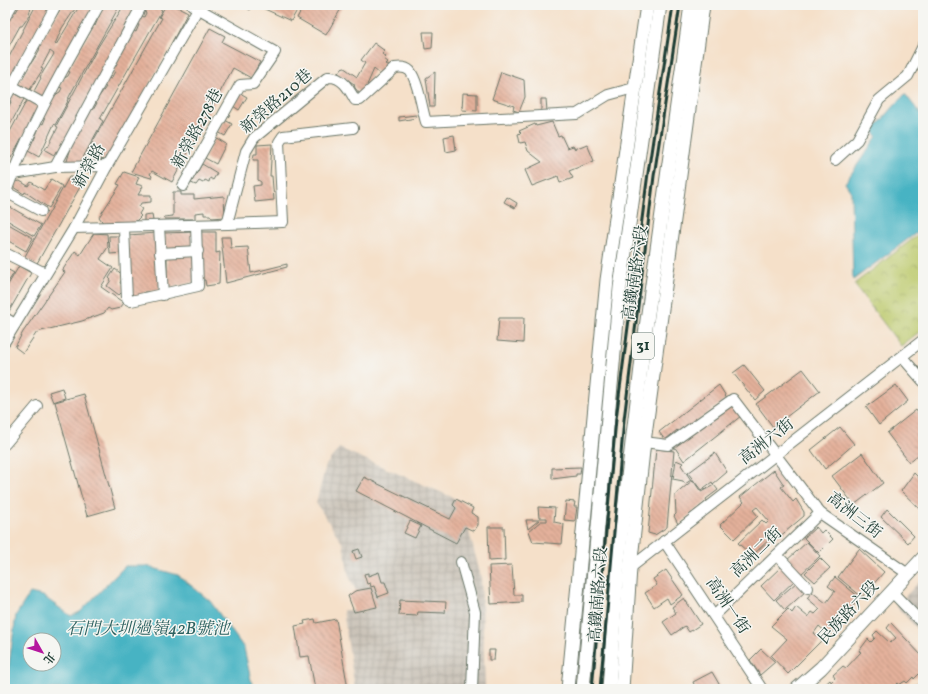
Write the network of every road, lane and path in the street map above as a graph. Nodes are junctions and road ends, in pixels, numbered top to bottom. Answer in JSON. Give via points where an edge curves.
{"nodes":[{"id":1,"x":12,"y":5,"type":"edge"},
{"id":2,"x":56,"y":5,"type":"edge"},
{"id":3,"x":99,"y":5,"type":"edge"},
{"id":4,"x":142,"y":5,"type":"edge"},
{"id":5,"x":647,"y":5,"type":"edge"},
{"id":6,"x":660,"y":5,"type":"edge"},
{"id":7,"x":691,"y":5,"type":"edge"},
{"id":8,"x":703,"y":5,"type":"edge"},
{"id":9,"x":196,"y":6,"type":"edge"},
{"id":10,"x":5,"y":17,"type":"edge"},
{"id":11,"x":923,"y":46,"type":"edge"},
{"id":12,"x":8,"y":84,"type":"edge"},
{"id":13,"x":634,"y":88,"type":"junction"},
{"id":14,"x":5,"y":99,"type":"edge"},
{"id":15,"x":44,"y":104,"type":"junction"},
{"id":16,"x":353,"y":128,"type":"dead end"},
{"id":17,"x":835,"y":160,"type":"dead end"},
{"id":18,"x":107,"y":166,"type":"junction"},
{"id":19,"x":55,"y":167,"type":"junction"},
{"id":20,"x":8,"y":175,"type":"edge"},
{"id":21,"x":183,"y":186,"type":"dead end"},
{"id":22,"x":41,"y":211,"type":"dead end"},
{"id":23,"x":196,"y":224,"type":"junction"},
{"id":24,"x":227,"y":224,"type":"junction"},
{"id":25,"x":159,"y":226,"type":"junction"},
{"id":26,"x":660,"y":226,"type":"junction"},
{"id":27,"x":74,"y":228,"type":"junction"},
{"id":28,"x":124,"y":228,"type":"junction"},
{"id":29,"x":612,"y":240,"type":"junction"},
{"id":30,"x":198,"y":251,"type":"junction"},
{"id":31,"x":5,"y":253,"type":"edge"},
{"id":32,"x":160,"y":253,"type":"junction"},
{"id":33,"x":44,"y":273,"type":"junction"},
{"id":34,"x":664,"y":286,"type":"junction"},
{"id":35,"x":620,"y":288,"type":"junction"},
{"id":36,"x":163,"y":295,"type":"junction"},
{"id":37,"x":5,"y":318,"type":"edge"},
{"id":38,"x":14,"y":324,"type":"junction"},
{"id":39,"x":923,"y":340,"type":"edge"},
{"id":40,"x":5,"y":341,"type":"edge"},
{"id":41,"x":902,"y":357,"type":"junction"},
{"id":42,"x":923,"y":381,"type":"edge"},
{"id":43,"x":37,"y":406,"type":"dead end"},
{"id":44,"x":644,"y":442,"type":"junction"},
{"id":45,"x":5,"y":444,"type":"edge"},
{"id":46,"x":776,"y":455,"type":"junction"},
{"id":47,"x":820,"y":513,"type":"junction"},
{"id":48,"x":664,"y":541,"type":"junction"},
{"id":49,"x":776,"y":555,"type":"junction"},
{"id":50,"x":923,"y":558,"type":"edge"},
{"id":51,"x":461,"y":562,"type":"dead end"},
{"id":52,"x":630,"y":568,"type":"junction"},
{"id":53,"x":908,"y":574,"type":"junction"},
{"id":54,"x":808,"y":588,"type":"dead end"},
{"id":55,"x":892,"y":592,"type":"junction"},
{"id":56,"x":715,"y":615,"type":"junction"},
{"id":57,"x":923,"y":624,"type":"edge"},
{"id":58,"x":472,"y":689,"type":"edge"},
{"id":59,"x":568,"y":689,"type":"edge"},
{"id":60,"x":583,"y":689,"type":"edge"},
{"id":61,"x":609,"y":689,"type":"edge"},
{"id":62,"x":622,"y":689,"type":"edge"},
{"id":63,"x":762,"y":689,"type":"edge"},
{"id":64,"x":797,"y":689,"type":"edge"}],
"edges":[{"from":1,"to":10,"type":"street"},
{"from":2,"to":12,"type":"street"},
{"from":3,"to":15,"type":"street"},
{"from":4,"to":19,"type":"street"},
{"from":5,"to":13,"type":"main road","name":"高鐵南路六段"},
{"from":6,"to":35,"type":"main road","name":"高鐵南路六段","number":"31"},
{"from":7,"to":26,"type":"main road","name":"高鐵南路六段","number":"31"},
{"from":8,"to":34,"type":"main road","name":"高鐵南路六段","number":"31"},
{"from":9,"to":18,"type":"street","name":"新榮路"},
{"from":9,"to":21,"type":"street","name":"新榮路278巷","via":[[275,52],[253,84],[240,85]]},
{"from":11,"to":17,"type":"street","via":[[908,76],[879,100],[857,140]]},
{"from":12,"to":14,"type":"street"},
{"from":12,"to":15,"type":"street"},
{"from":13,"to":24,"type":"street","name":"新榮路210巷","via":[[608,94],[577,114],[426,122],[414,78],[405,68],[395,68],[360,100],[355,100],[348,86],[333,77],[328,77],[254,138],[246,152]]},
{"from":13,"to":29,"type":"main road","name":"高鐵南路六段"},
{"from":15,"to":20,"type":"street"},
{"from":16,"to":24,"type":"street","via":[[283,136],[279,142],[283,222]]},
{"from":18,"to":19,"type":"street"},
{"from":18,"to":27,"type":"street","name":"新榮路"},
{"from":19,"to":20,"type":"street"},
{"from":20,"to":22,"type":"street","via":[[6,192]]},
{"from":23,"to":24,"type":"street"},
{"from":23,"to":25,"type":"street"},
{"from":23,"to":30,"type":"street"},
{"from":25,"to":28,"type":"street"},
{"from":25,"to":32,"type":"street"},
{"from":26,"to":34,"type":"main road"},
{"from":26,"to":61,"type":"main road","name":"高鐵南路六段","number":"31","via":[[618,561]]},
{"from":27,"to":28,"type":"street"},
{"from":27,"to":33,"type":"street","name":"新榮路"},
{"from":28,"to":36,"type":"street","via":[[126,299],[131,301]]},
{"from":29,"to":35,"type":"main road"},
{"from":29,"to":59,"type":"main road","name":"高鐵南路六段"},
{"from":30,"to":32,"type":"street"},
{"from":30,"to":36,"type":"street","via":[[198,286]]},
{"from":31,"to":33,"type":"street"},
{"from":32,"to":36,"type":"street"},
{"from":33,"to":38,"type":"street","name":"新榮路"},
{"from":34,"to":44,"type":"main road","name":"高鐵南路六段","number":"31"},
{"from":35,"to":60,"type":"main road","name":"高鐵南路六段","number":"31"},
{"from":37,"to":38,"type":"street"},
{"from":38,"to":40,"type":"street","name":"新榮路"},
{"from":39,"to":41,"type":"street","name":"高洲六街"},
{"from":41,"to":42,"type":"street"},
{"from":41,"to":46,"type":"street","name":"高洲六街"},
{"from":43,"to":45,"type":"street"},
{"from":44,"to":46,"type":"street","name":"高洲三街","via":[[668,445],[733,399]]},
{"from":44,"to":52,"type":"main road","name":"高鐵南路六段","number":"31"},
{"from":46,"to":47,"type":"street","name":"高洲三街"},
{"from":46,"to":48,"type":"street","name":"高洲六街"},
{"from":47,"to":49,"type":"street","name":"高洲二街"},
{"from":47,"to":53,"type":"street","name":"高洲三街"},
{"from":48,"to":52,"type":"street","name":"高洲六街"},
{"from":48,"to":56,"type":"street","name":"高洲一街"},
{"from":49,"to":54,"type":"street"},
{"from":49,"to":56,"type":"street","name":"高洲二街"},
{"from":50,"to":53,"type":"main road","name":"民族路六段"},
{"from":51,"to":58,"type":"street","via":[[475,612]]},
{"from":52,"to":62,"type":"main road","name":"高鐵南路六段","number":"31"},
{"from":53,"to":55,"type":"main road","name":"民族路六段"},
{"from":55,"to":57,"type":"street"},
{"from":55,"to":64,"type":"main road","name":"民族路六段","via":[[821,668]]},
{"from":56,"to":63,"type":"street","name":"高洲一街"}]}
